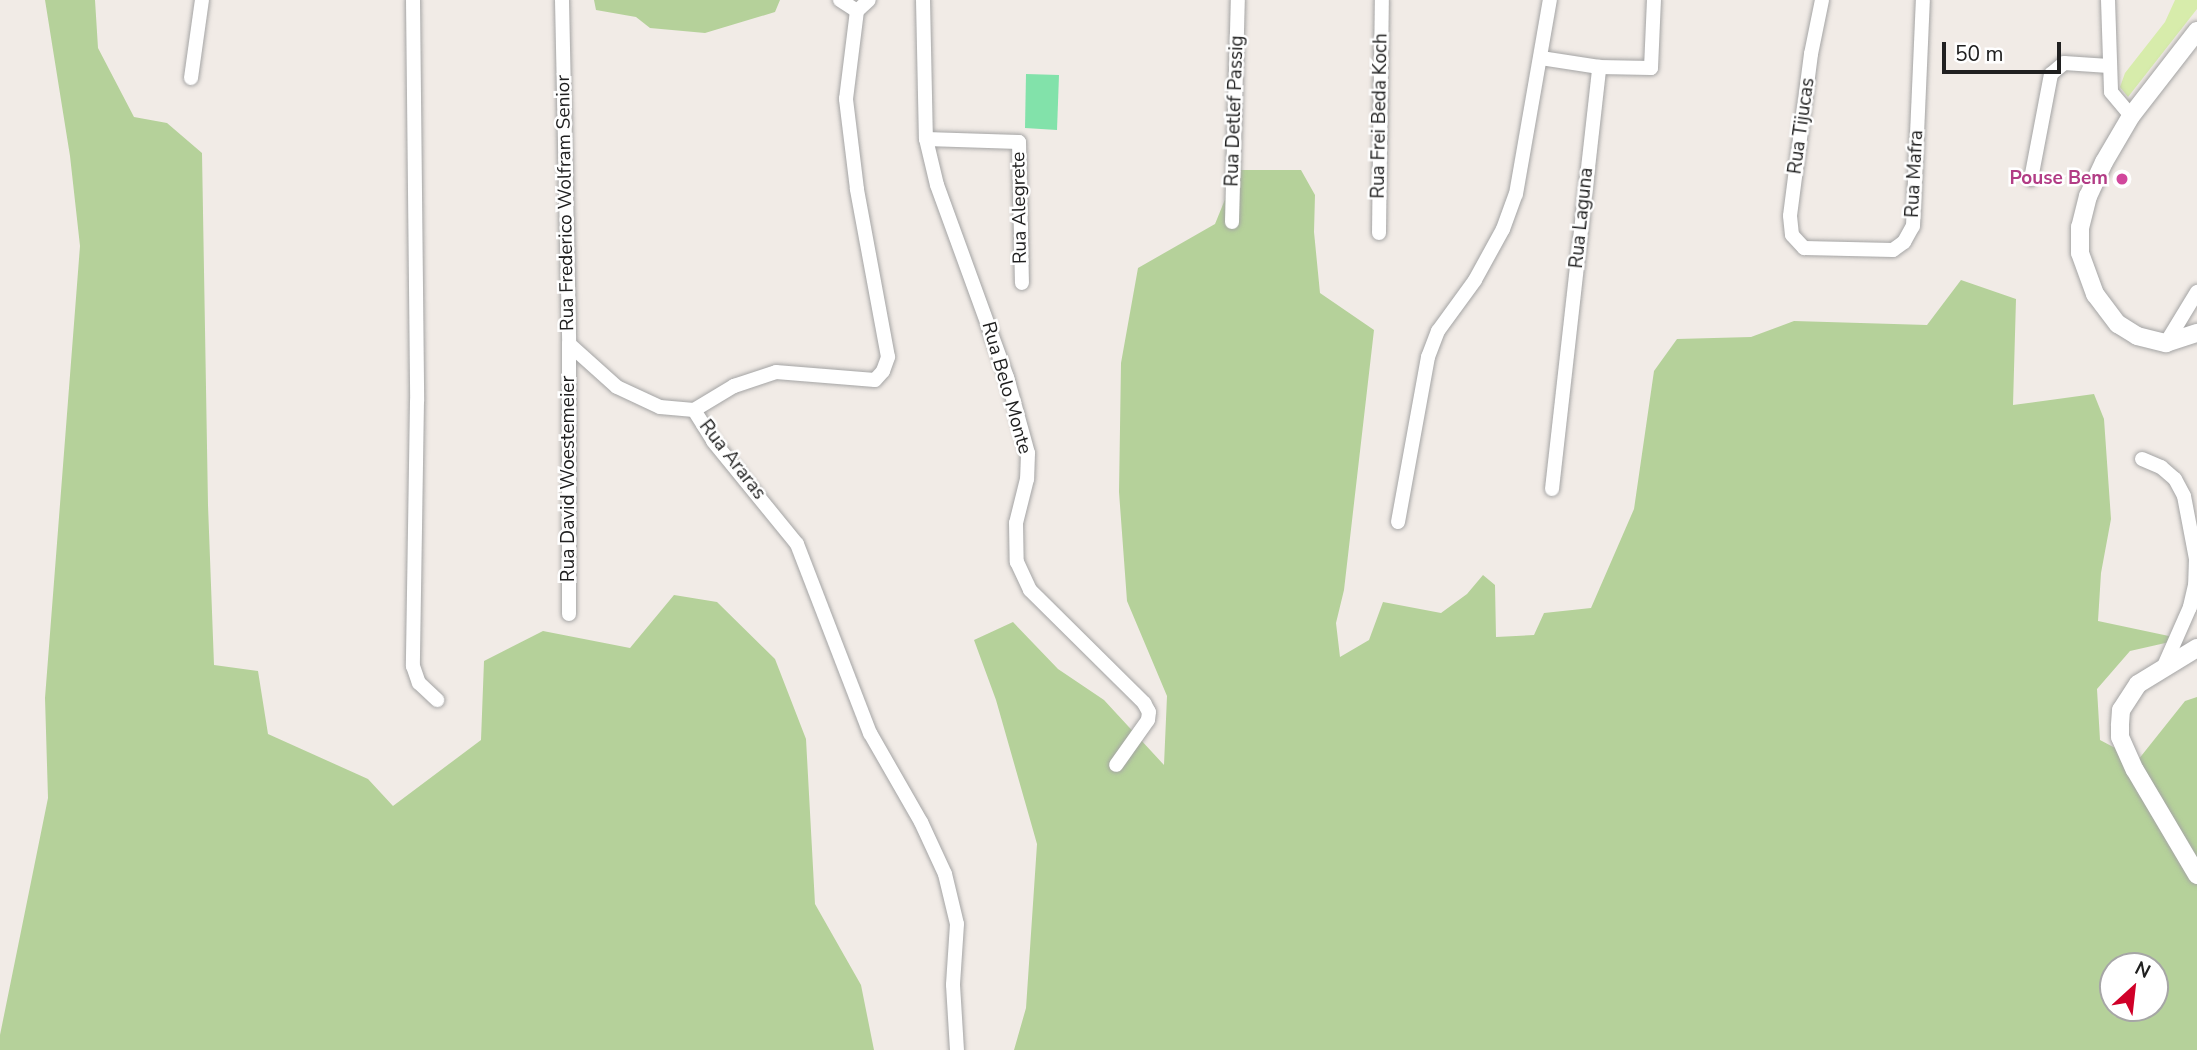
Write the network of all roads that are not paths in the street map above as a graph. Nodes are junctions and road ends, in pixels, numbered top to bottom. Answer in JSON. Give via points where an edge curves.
{"nodes":[{"id":1,"x":202,"y":0,"type":"edge"},
{"id":2,"x":413,"y":0,"type":"edge"},
{"id":3,"x":562,"y":0,"type":"edge"},
{"id":4,"x":840,"y":0,"type":"edge"},
{"id":5,"x":869,"y":0,"type":"edge"},
{"id":6,"x":923,"y":0,"type":"edge"},
{"id":7,"x":1238,"y":0,"type":"edge"},
{"id":8,"x":1382,"y":0,"type":"edge"},
{"id":9,"x":1550,"y":0,"type":"edge"},
{"id":10,"x":1654,"y":0,"type":"edge"},
{"id":11,"x":1822,"y":0,"type":"edge"},
{"id":12,"x":1923,"y":0,"type":"edge"},
{"id":13,"x":2108,"y":0,"type":"edge"},
{"id":14,"x":857,"y":11,"type":"junction"},
{"id":15,"x":2197,"y":31,"type":"edge"},
{"id":16,"x":1541,"y":58,"type":"junction"},
{"id":17,"x":2109,"y":66,"type":"junction"},
{"id":18,"x":1599,"y":67,"type":"junction"},
{"id":19,"x":191,"y":78,"type":"dead end"},
{"id":20,"x":2132,"y":116,"type":"junction"},
{"id":21,"x":926,"y":139,"type":"junction"},
{"id":22,"x":2031,"y":179,"type":"dead end"},
{"id":23,"x":1231,"y":222,"type":"dead end"},
{"id":24,"x":1379,"y":233,"type":"dead end"},
{"id":25,"x":1804,"y":248,"type":"joint"},
{"id":26,"x":1021,"y":283,"type":"dead end"},
{"id":27,"x":2197,"y":292,"type":"edge"},
{"id":28,"x":2197,"y":333,"type":"edge"},
{"id":29,"x":2166,"y":343,"type":"junction"},
{"id":30,"x":569,"y":344,"type":"junction"},
{"id":31,"x":694,"y":410,"type":"junction"},
{"id":32,"x":2143,"y":459,"type":"dead end"},
{"id":33,"x":1552,"y":489,"type":"dead end"},
{"id":34,"x":1398,"y":523,"type":"dead end"},
{"id":35,"x":569,"y":614,"type":"dead end"},
{"id":36,"x":2197,"y":648,"type":"edge"},
{"id":37,"x":2164,"y":666,"type":"junction"},
{"id":38,"x":437,"y":699,"type":"dead end"},
{"id":39,"x":1116,"y":765,"type":"dead end"},
{"id":40,"x":2197,"y":874,"type":"edge"},
{"id":41,"x":957,"y":1050,"type":"edge"}],
"edges":[{"from":1,"to":19,"type":"street"},
{"from":2,"to":38,"type":"street","via":[[417,387],[413,666],[419,684]]},
{"from":3,"to":30,"type":"street","name":"Rua Frederico Wolfram Senior"},
{"from":4,"to":14,"type":"street"},
{"from":5,"to":14,"type":"street"},
{"from":6,"to":21,"type":"street","name":"Rua Belo Monte"},
{"from":7,"to":23,"type":"street","name":"Rua Detlef Passig"},
{"from":8,"to":24,"type":"street","name":"Rua Frei Beda Koch"},
{"from":9,"to":16,"type":"street"},
{"from":10,"to":18,"type":"street","via":[[1651,68]]},
{"from":11,"to":25,"type":"street","name":"Rua Tijucas","via":[[1790,216],[1792,235]]},
{"from":12,"to":25,"type":"street","name":"Rua Mafra","via":[[1913,226],[1893,250]]},
{"from":13,"to":17,"type":"street"},
{"from":14,"to":31,"type":"street","name":"Rua Araras","via":[[846,99],[857,189],[888,358],[883,371],[875,380],[776,372],[734,386]]},
{"from":15,"to":20,"type":"street"},
{"from":16,"to":18,"type":"street"},
{"from":16,"to":34,"type":"street","via":[[1516,194],[1503,229],[1475,280],[1438,331],[1428,357]]},
{"from":17,"to":20,"type":"street","via":[[2111,92]]},
{"from":17,"to":22,"type":"street","via":[[2064,63],[2051,74]]},
{"from":18,"to":33,"type":"street","name":"Rua Laguna"},
{"from":20,"to":29,"type":"street","via":[[2088,196],[2080,227],[2080,253],[2095,294],[2118,324],[2137,336]]},
{"from":21,"to":26,"type":"street","name":"Rua Alegrete","via":[[1018,142]]},
{"from":21,"to":39,"type":"street","name":"Rua Belo Monte","via":[[937,185],[1007,377],[1028,453],[1016,523],[1017,562],[1030,590],[1149,712]]},
{"from":27,"to":29,"type":"street"},
{"from":28,"to":29,"type":"street"},
{"from":30,"to":31,"type":"street","name":"Rua Frederico Wolfram Senior","via":[[617,387],[660,407]]},
{"from":30,"to":35,"type":"street","name":"Rua David Woestemeier"},
{"from":31,"to":41,"type":"street","name":"Rua Araras","via":[[713,442],[797,544],[870,733],[945,874],[957,924],[953,985]]},
{"from":32,"to":37,"type":"street","via":[[2175,479],[2184,496],[2196,559],[2190,607]]},
{"from":36,"to":37,"type":"street"},
{"from":37,"to":40,"type":"street","via":[[2127,696],[2121,710],[2120,737]]}]}
